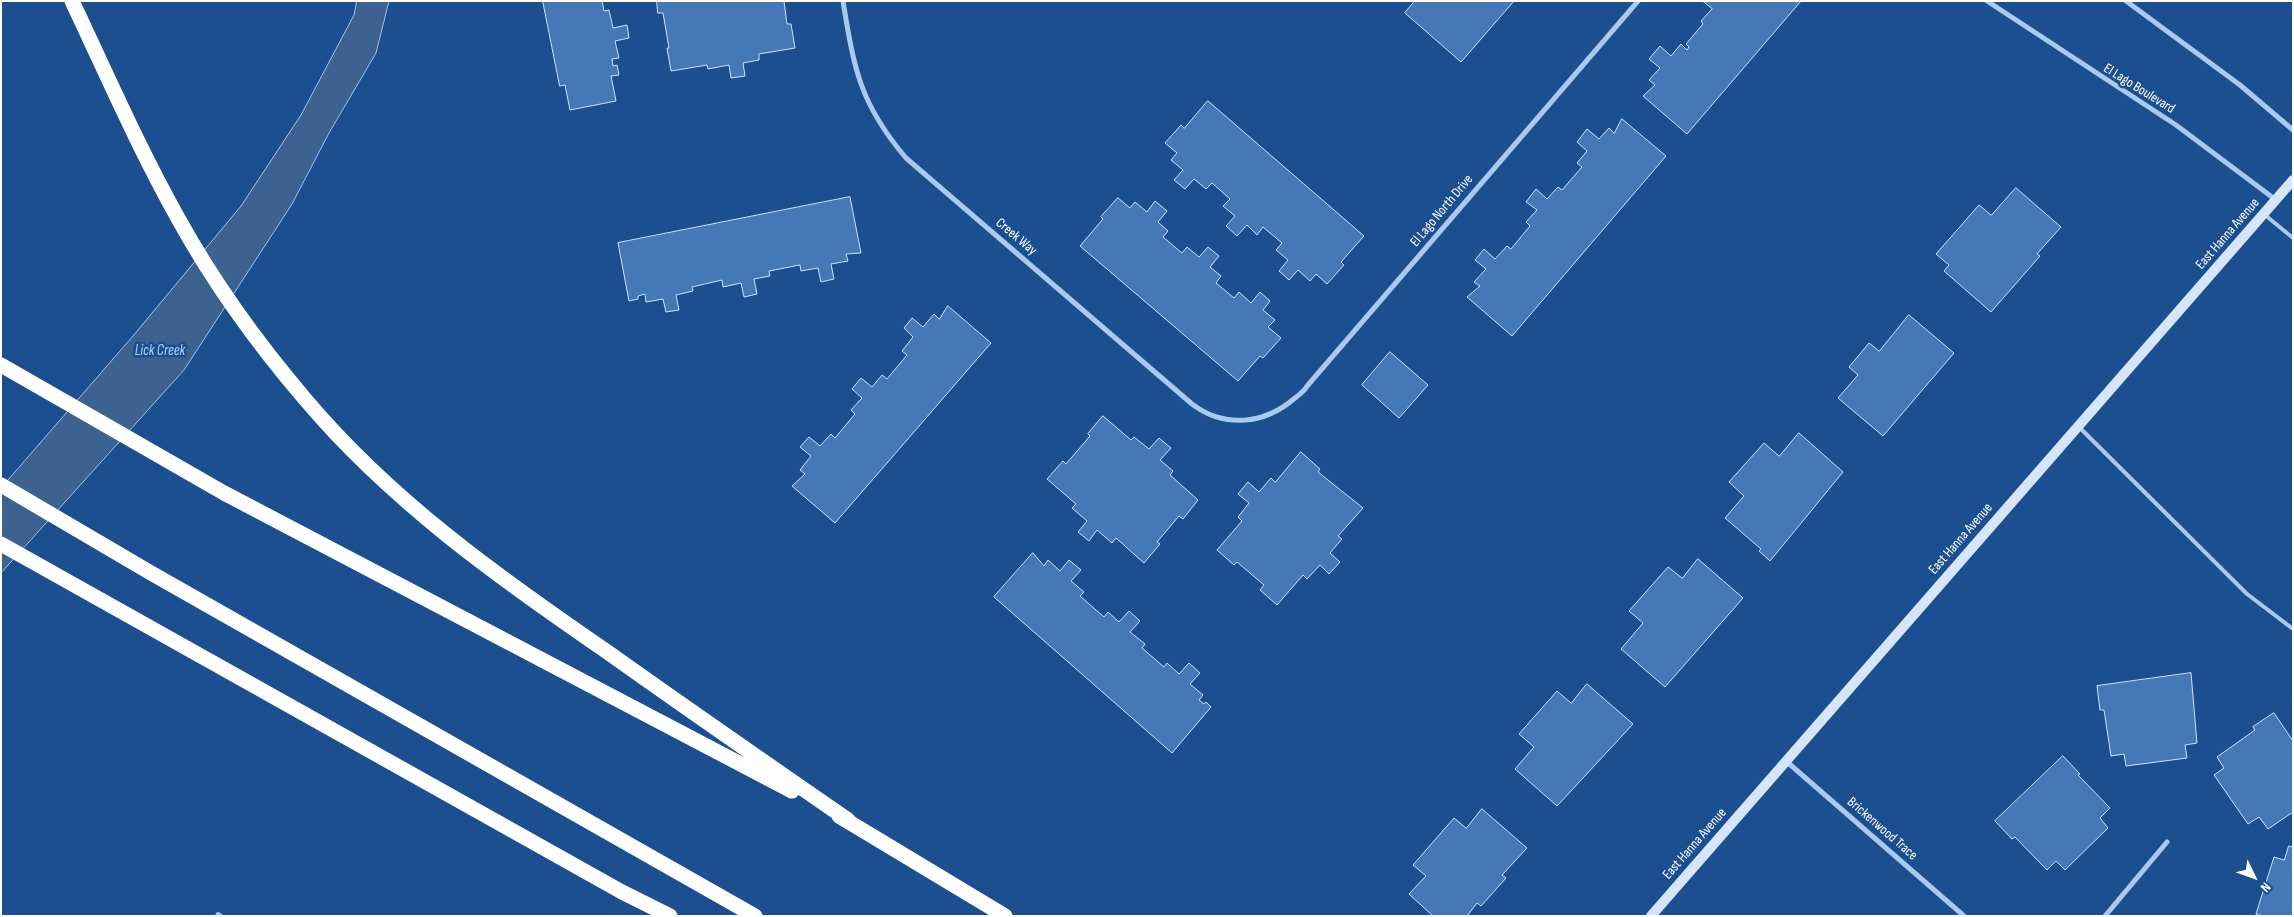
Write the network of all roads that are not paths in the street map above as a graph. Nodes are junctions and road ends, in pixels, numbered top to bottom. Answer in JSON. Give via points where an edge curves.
{"nodes":[{"id":1,"x":72,"y":1,"type":"edge"},
{"id":2,"x":80,"y":1,"type":"edge"},
{"id":3,"x":843,"y":1,"type":"edge"},
{"id":4,"x":1638,"y":1,"type":"edge"},
{"id":5,"x":1987,"y":1,"type":"edge"},
{"id":6,"x":2126,"y":1,"type":"edge"},
{"id":7,"x":91,"y":41,"type":"junction"},
{"id":8,"x":2293,"y":130,"type":"edge"},
{"id":9,"x":2293,"y":180,"type":"edge"},
{"id":10,"x":2276,"y":200,"type":"junction"},
{"id":11,"x":2263,"y":214,"type":"junction"},
{"id":12,"x":2293,"y":238,"type":"edge"},
{"id":13,"x":1,"y":365,"type":"edge"},
{"id":14,"x":1253,"y":421,"type":"joint"},
{"id":15,"x":2078,"y":426,"type":"junction"},
{"id":16,"x":1,"y":485,"type":"edge"},
{"id":17,"x":1,"y":544,"type":"edge"},
{"id":18,"x":2293,"y":630,"type":"edge"},
{"id":19,"x":1786,"y":760,"type":"junction"},
{"id":20,"x":848,"y":820,"type":"junction"},
{"id":21,"x":2168,"y":842,"type":"dead end"},
{"id":22,"x":670,"y":916,"type":"edge"},
{"id":23,"x":755,"y":916,"type":"edge"},
{"id":24,"x":1005,"y":916,"type":"edge"},
{"id":25,"x":1651,"y":916,"type":"edge"},
{"id":26,"x":1964,"y":916,"type":"edge"},
{"id":27,"x":2105,"y":916,"type":"edge"}],
"edges":[{"from":1,"to":7,"type":"highway"},
{"from":2,"to":7,"type":"highway"},
{"from":3,"to":14,"type":"street","name":"Creek Way","via":[[853,60],[862,90],[882,128],[906,158],[1192,404],[1213,416]]},
{"from":4,"to":14,"type":"street","name":"El Lago North Drive","via":[[1304,392],[1274,414]]},
{"from":5,"to":10,"type":"street","name":"El Lago Boulevard","via":[[2176,125]]},
{"from":6,"to":8,"type":"street","via":[[2240,85]]},
{"from":7,"to":20,"type":"highway","via":[[117,100],[180,221],[220,286],[304,399],[386,482],[486,567]]},
{"from":9,"to":10,"type":"main road","name":"East Hanna Avenue"},
{"from":10,"to":11,"type":"main road","name":"East Hanna Avenue"},
{"from":11,"to":12,"type":"lane"},
{"from":11,"to":15,"type":"main road","name":"East Hanna Avenue"},
{"from":13,"to":20,"type":"highway","via":[[224,493]]},
{"from":15,"to":18,"type":"lane","via":[[2247,594]]},
{"from":15,"to":19,"type":"main road","name":"East Hanna Avenue"},
{"from":16,"to":23,"type":"highway"},
{"from":17,"to":22,"type":"highway"},
{"from":19,"to":25,"type":"main road","name":"East Hanna Avenue"},
{"from":19,"to":26,"type":"street","name":"Brickenwood Trace"},
{"from":20,"to":24,"type":"highway"},
{"from":21,"to":27,"type":"street"}]}
